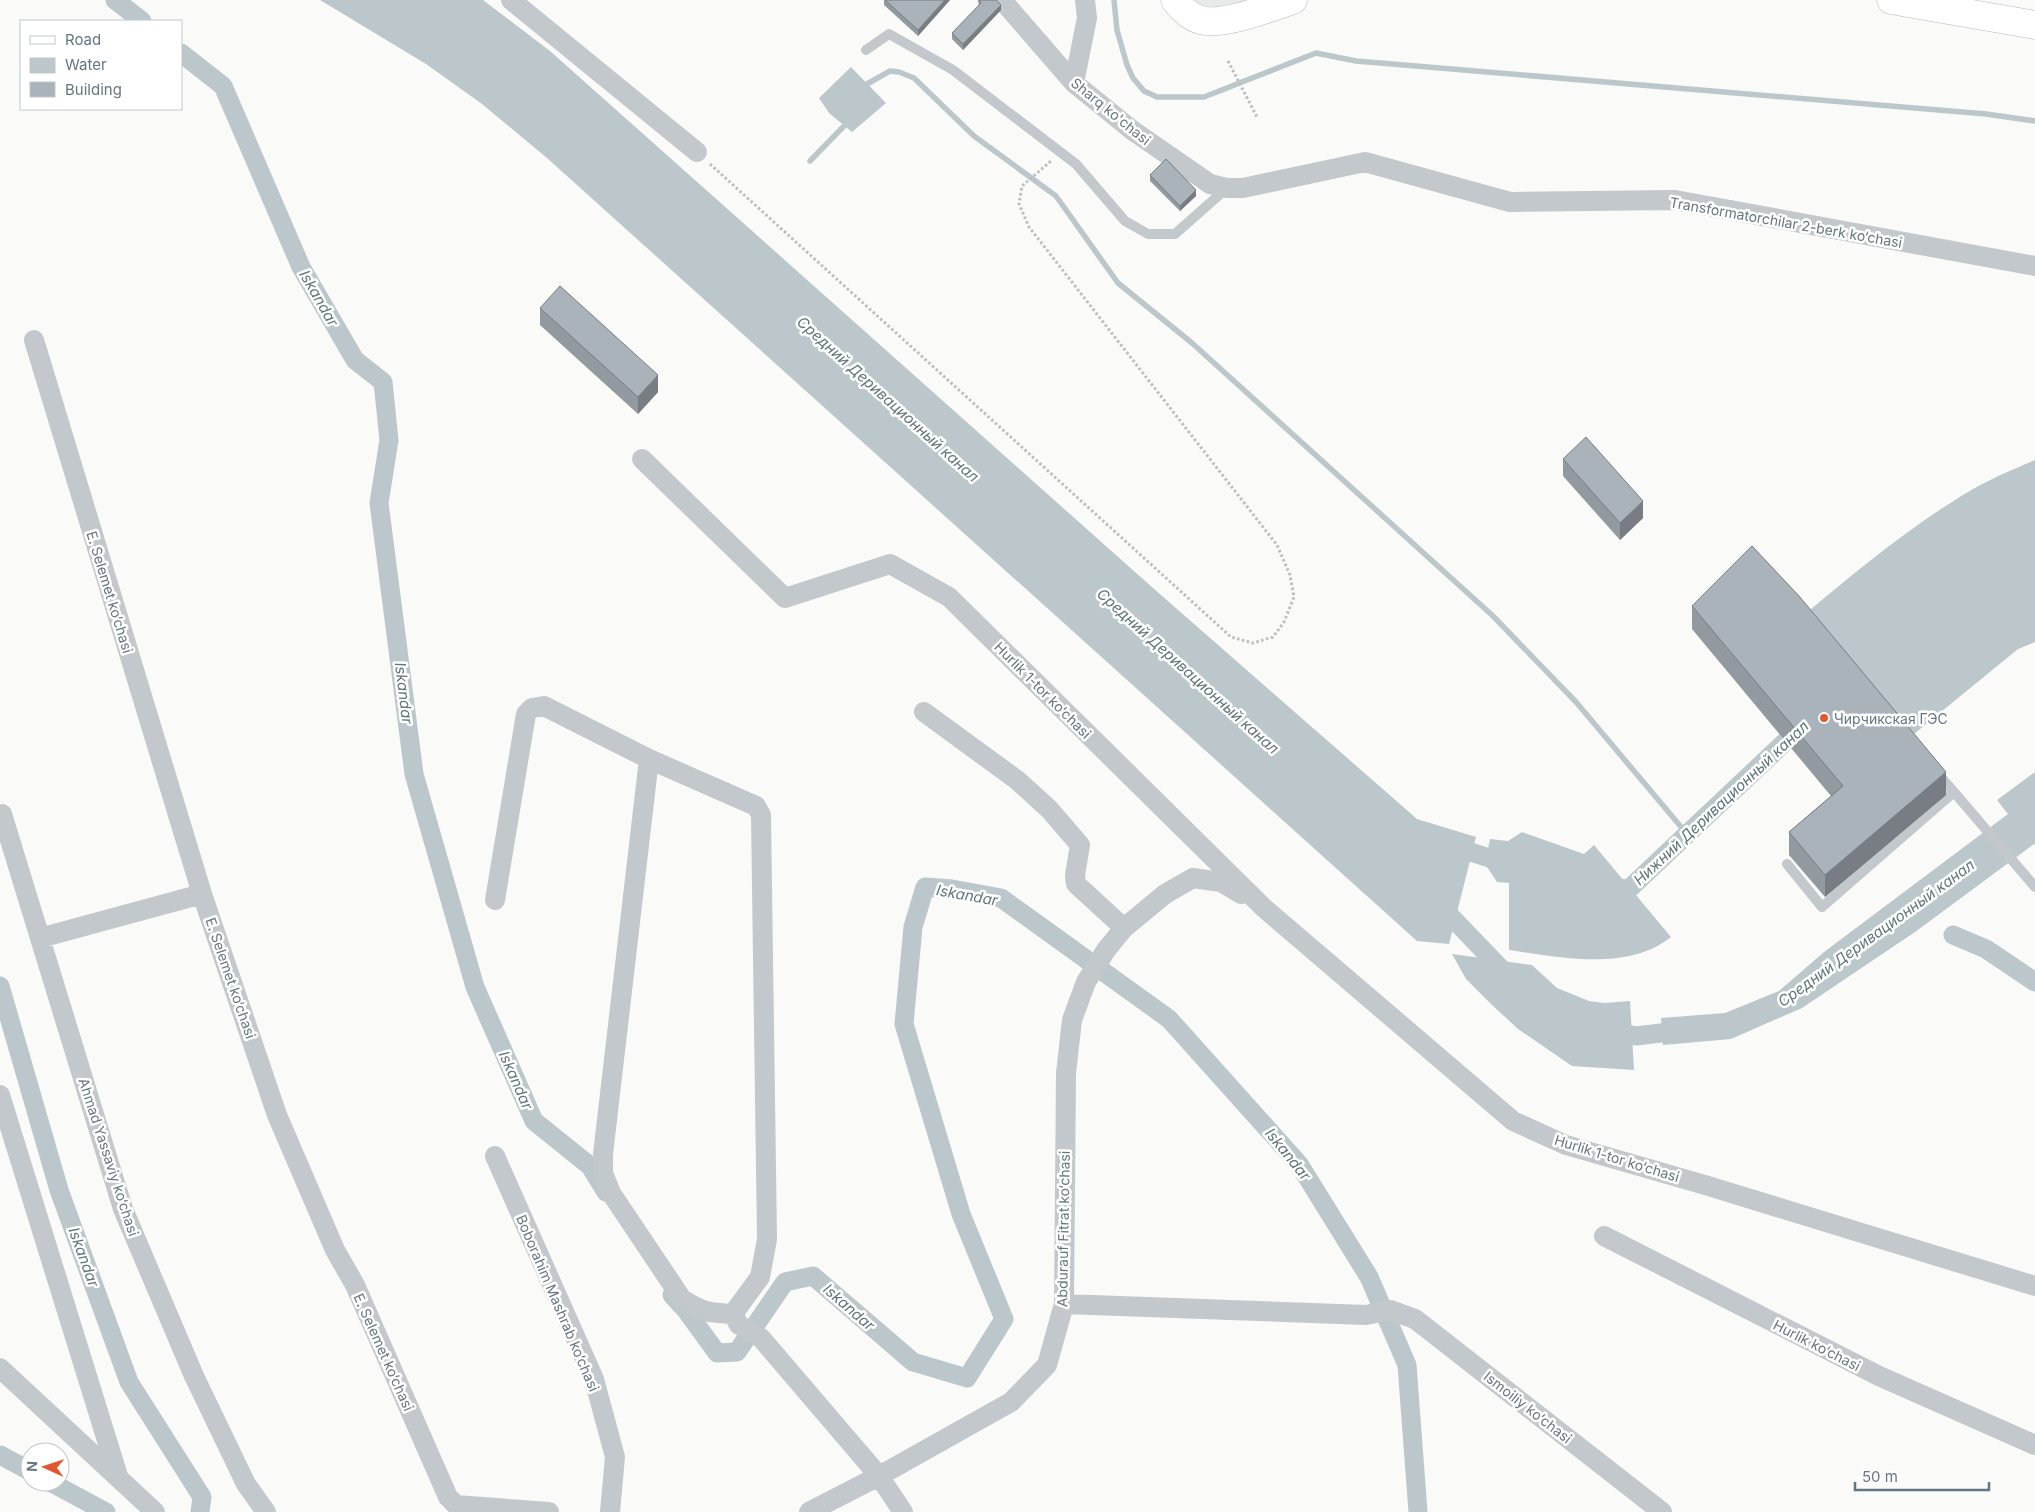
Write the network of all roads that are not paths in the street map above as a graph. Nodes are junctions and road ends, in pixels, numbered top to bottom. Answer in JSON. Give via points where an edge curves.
{"nodes":[{"id":1,"x":511,"y":0,"type":"edge"},
{"id":2,"x":1002,"y":0,"type":"edge"},
{"id":3,"x":1086,"y":0,"type":"edge"},
{"id":4,"x":1175,"y":0,"type":"edge"},
{"id":5,"x":1293,"y":0,"type":"edge"},
{"id":6,"x":1891,"y":0,"type":"edge"},
{"id":7,"x":2035,"y":25,"type":"edge"},
{"id":8,"x":866,"y":50,"type":"dead end"},
{"id":9,"x":1074,"y":83,"type":"junction"},
{"id":10,"x":697,"y":152,"type":"road end"},
{"id":11,"x":1235,"y":188,"type":"junction"},
{"id":12,"x":2035,"y":266,"type":"edge"},
{"id":13,"x":34,"y":340,"type":"dead end"},
{"id":14,"x":642,"y":459,"type":"dead end"},
{"id":15,"x":924,"y":712,"type":"dead end"},
{"id":16,"x":649,"y":759,"type":"junction"},
{"id":17,"x":1930,"y":765,"type":"edge"},
{"id":18,"x":1954,"y":792,"type":"junction"},
{"id":19,"x":2,"y":814,"type":"dead end"},
{"id":20,"x":1787,"y":864,"type":"dead end"},
{"id":21,"x":2035,"y":887,"type":"edge"},
{"id":22,"x":202,"y":894,"type":"junction"},
{"id":23,"x":495,"y":900,"type":"dead end"},
{"id":24,"x":1264,"y":908,"type":"junction"},
{"id":25,"x":1124,"y":928,"type":"junction"},
{"id":26,"x":40,"y":938,"type":"junction"},
{"id":27,"x":1106,"y":950,"type":"joint"},
{"id":28,"x":0,"y":1095,"type":"edge"},
{"id":29,"x":495,"y":1156,"type":"dead end"},
{"id":30,"x":1604,"y":1236,"type":"dead end"},
{"id":31,"x":2035,"y":1286,"type":"edge"},
{"id":32,"x":1064,"y":1304,"type":"junction"},
{"id":33,"x":736,"y":1320,"type":"junction"},
{"id":34,"x":0,"y":1368,"type":"edge"},
{"id":35,"x":2035,"y":1445,"type":"edge"},
{"id":36,"x":118,"y":1476,"type":"junction"},
{"id":37,"x":879,"y":1476,"type":"junction"},
{"id":38,"x":155,"y":1512,"type":"edge"},
{"id":39,"x":266,"y":1512,"type":"edge"},
{"id":40,"x":548,"y":1512,"type":"edge"},
{"id":41,"x":610,"y":1512,"type":"edge"},
{"id":42,"x":809,"y":1512,"type":"edge"},
{"id":43,"x":904,"y":1512,"type":"edge"},
{"id":44,"x":1662,"y":1512,"type":"edge"}],
"edges":[{"from":1,"to":10,"type":"street"},
{"from":2,"to":9,"type":"street","name":"Sharq ko'chasi"},
{"from":3,"to":9,"type":"street","via":[[1087,18]]},
{"from":4,"to":5,"type":"street","via":[[1190,14],[1209,22]]},
{"from":6,"to":7,"type":"street"},
{"from":8,"to":11,"type":"lane","via":[[889,34],[953,70],[1076,164],[1125,222],[1148,234],[1175,234]]},
{"from":9,"to":11,"type":"street","name":"Sharq ko'chasi","via":[[1132,130],[1210,184]]},
{"from":11,"to":12,"type":"street","name":"Transformatorchilar 2-berk ko‘chasi","via":[[1365,162],[1510,202],[1675,200]]},
{"from":13,"to":22,"type":"street","name":"E. Selemet ko‘chasi"},
{"from":14,"to":24,"type":"street","name":"Hurlik 1-tor ko‘chasi","via":[[786,598],[890,564],[949,597]]},
{"from":15,"to":25,"type":"street","via":[[1017,780],[1050,809],[1080,844],[1076,884]]},
{"from":16,"to":23,"type":"street","via":[[544,706],[532,708],[526,714]]},
{"from":16,"to":33,"type":"street","via":[[602,1154],[603,1173],[611,1193],[682,1299],[699,1310]]},
{"from":16,"to":33,"type":"street","via":[[756,806],[761,815],[767,1239],[760,1277]]},
{"from":17,"to":18,"type":"lane"},
{"from":18,"to":20,"type":"lane","via":[[1822,907]]},
{"from":18,"to":21,"type":"lane"},
{"from":19,"to":26,"type":"street","name":"Ahmad Yassaviy ko‘chasi"},
{"from":22,"to":26,"type":"street"},
{"from":22,"to":40,"type":"street","name":"E. Selemet ko‘chasi","via":[[277,1115],[448,1497],[456,1506]]},
{"from":24,"to":25,"type":"street","name":"Hurlik 1-tor ko‘chasi","via":[[1221,882],[1193,878],[1165,894]]},
{"from":24,"to":31,"type":"street","name":"Hurlik 1-tor ko‘chasi","via":[[1513,1121],[1566,1145]]},
{"from":25,"to":27,"type":"street","name":"Hurlik 1-tor ko‘chasi"},
{"from":26,"to":39,"type":"street","name":"Ahmad Yassaviy ko‘chasi","via":[[123,1209],[203,1394],[246,1484]]},
{"from":27,"to":32,"type":"street","name":"Abdurauf Fitrat ko‘chasi","via":[[1086,982],[1072,1020],[1066,1073]]},
{"from":28,"to":36,"type":"street"},
{"from":29,"to":41,"type":"street","name":"Boborahim Mashrab ko‘chasi","via":[[594,1379],[615,1457]]},
{"from":30,"to":35,"type":"street","name":"Hurlik ko‘chasi","via":[[1878,1376]]},
{"from":32,"to":37,"type":"street","name":"Abdurauf Fitrat ko‘chasi","via":[[1047,1365],[1011,1402]]},
{"from":32,"to":44,"type":"street","name":"Ismoiliy ko‘chasi","via":[[1366,1315],[1390,1310],[1415,1319]]},
{"from":33,"to":37,"type":"street","via":[[761,1338]]},
{"from":34,"to":36,"type":"street"},
{"from":36,"to":38,"type":"street"},
{"from":37,"to":42,"type":"street","name":"Abdurauf Fitrat ko‘chasi"},
{"from":37,"to":43,"type":"street"}]}
